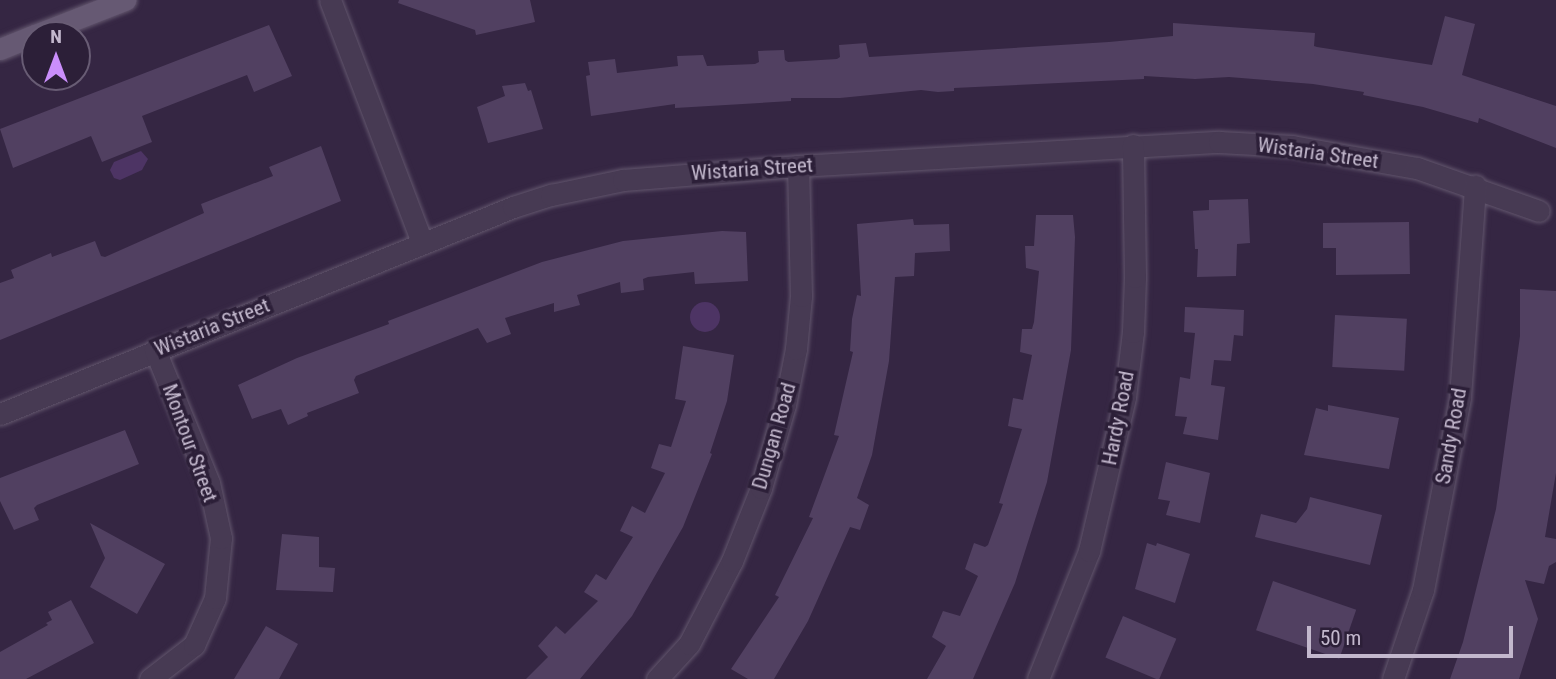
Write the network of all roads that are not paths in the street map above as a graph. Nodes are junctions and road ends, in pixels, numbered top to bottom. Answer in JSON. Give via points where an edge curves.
{"nodes":[{"id":1,"x":125,"y":0,"type":"edge"},
{"id":2,"x":330,"y":0,"type":"edge"},
{"id":3,"x":71,"y":21,"type":"edge"},
{"id":4,"x":21,"y":41,"type":"edge"},
{"id":5,"x":0,"y":49,"type":"edge"},
{"id":6,"x":1133,"y":145,"type":"junction"},
{"id":7,"x":797,"y":166,"type":"junction"},
{"id":8,"x":1475,"y":186,"type":"junction"},
{"id":9,"x":1539,"y":211,"type":"dead end"},
{"id":10,"x":422,"y":242,"type":"junction"},
{"id":11,"x":155,"y":350,"type":"junction"},
{"id":12,"x":0,"y":414,"type":"edge"},
{"id":13,"x":150,"y":679,"type":"edge"},
{"id":14,"x":657,"y":679,"type":"edge"},
{"id":15,"x":1038,"y":679,"type":"edge"},
{"id":16,"x":1393,"y":679,"type":"edge"}],
"edges":[{"from":1,"to":3,"type":"main road"},
{"from":2,"to":10,"type":"street"},
{"from":4,"to":5,"type":"main road"},
{"from":6,"to":7,"type":"street","name":"Wistaria Street"},
{"from":6,"to":8,"type":"street","name":"Wistaria Street","via":[[1219,142],[1292,146],[1416,168]]},
{"from":6,"to":15,"type":"street","name":"Hardy Road","via":[[1135,277],[1125,397],[1089,551]]},
{"from":7,"to":10,"type":"street","name":"Wistaria Street","via":[[663,175],[590,186],[513,207]]},
{"from":7,"to":14,"type":"street","name":"Dungan Road","via":[[801,296],[785,405],[761,488],[732,561],[689,644]]},
{"from":8,"to":9,"type":"street","name":"Wistaria Street"},
{"from":8,"to":16,"type":"street","name":"Sandy Road","via":[[1460,397],[1423,590]]},
{"from":10,"to":11,"type":"street","name":"Wistaria Street"},
{"from":11,"to":12,"type":"street","name":"Wistaria Street"},
{"from":11,"to":13,"type":"street","name":"Montour Street","via":[[209,483],[221,538],[215,598],[194,645]]}]}
